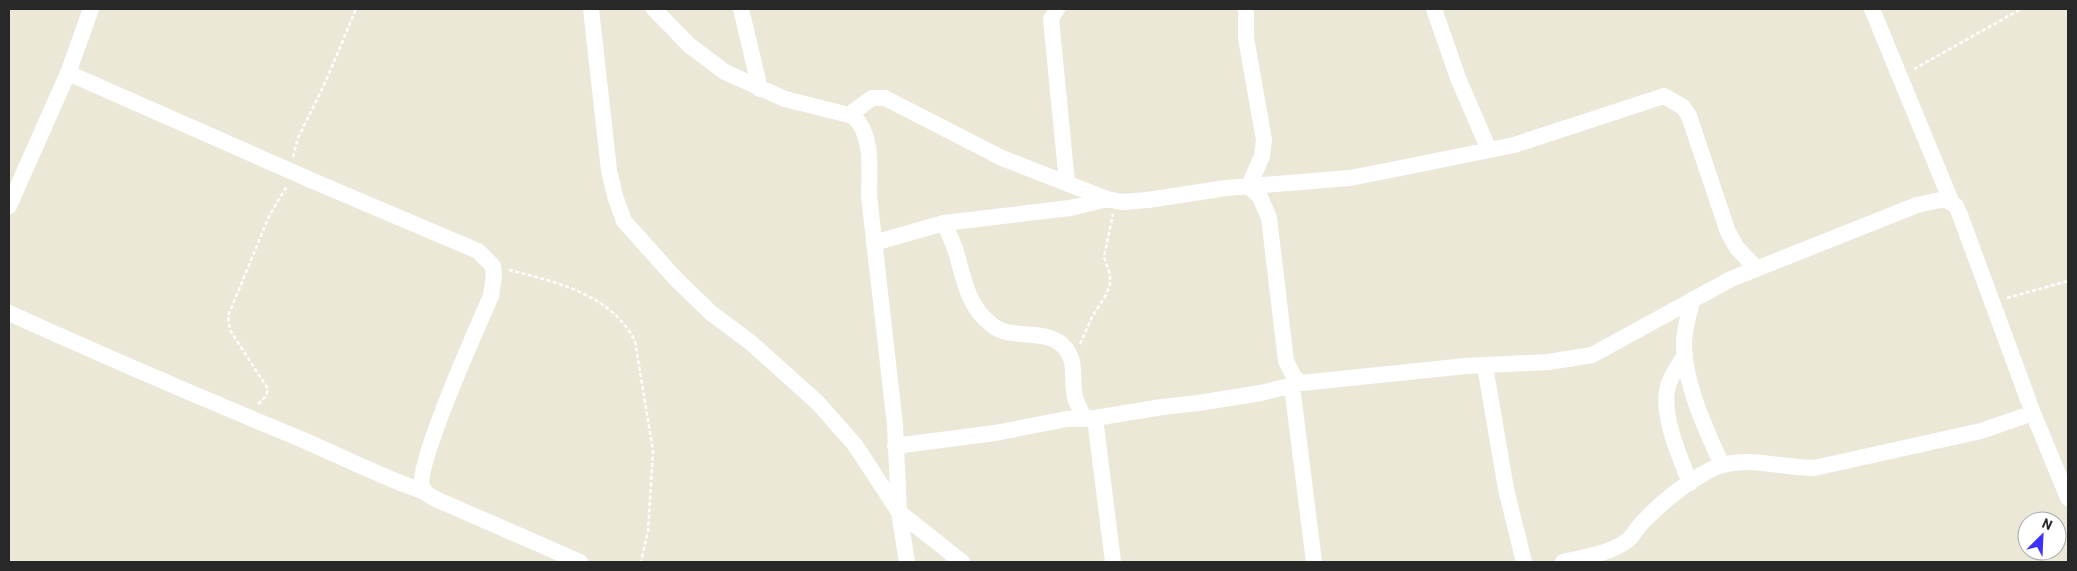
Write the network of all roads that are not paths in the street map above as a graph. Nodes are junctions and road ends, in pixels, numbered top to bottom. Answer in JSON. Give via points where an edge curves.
{"nodes":[{"id":1,"x":90,"y":9,"type":"edge"},
{"id":2,"x":591,"y":9,"type":"edge"},
{"id":3,"x":654,"y":9,"type":"edge"},
{"id":4,"x":741,"y":9,"type":"edge"},
{"id":5,"x":1057,"y":9,"type":"edge"},
{"id":6,"x":1246,"y":9,"type":"edge"},
{"id":7,"x":1434,"y":9,"type":"edge"},
{"id":8,"x":1872,"y":9,"type":"edge"},
{"id":9,"x":68,"y":73,"type":"junction"},
{"id":10,"x":760,"y":89,"type":"junction"},
{"id":11,"x":849,"y":115,"type":"junction"},
{"id":12,"x":1489,"y":150,"type":"junction"},
{"id":13,"x":1067,"y":183,"type":"junction"},
{"id":14,"x":1249,"y":186,"type":"junction"},
{"id":15,"x":1111,"y":199,"type":"junction"},
{"id":16,"x":1951,"y":201,"type":"junction"},
{"id":17,"x":9,"y":206,"type":"edge"},
{"id":18,"x":944,"y":223,"type":"junction"},
{"id":19,"x":874,"y":243,"type":"junction"},
{"id":20,"x":1757,"y":269,"type":"junction"},
{"id":21,"x":1693,"y":298,"type":"junction"},
{"id":22,"x":9,"y":313,"type":"edge"},
{"id":23,"x":1685,"y":355,"type":"junction"},
{"id":24,"x":1485,"y":366,"type":"junction"},
{"id":25,"x":1296,"y":384,"type":"junction"},
{"id":26,"x":2033,"y":413,"type":"junction"},
{"id":27,"x":1089,"y":418,"type":"junction"},
{"id":28,"x":895,"y":446,"type":"junction"},
{"id":29,"x":1722,"y":466,"type":"junction"},
{"id":30,"x":1690,"y":483,"type":"junction"},
{"id":31,"x":425,"y":492,"type":"junction"},
{"id":32,"x":2068,"y":498,"type":"edge"},
{"id":33,"x":899,"y":512,"type":"junction"},
{"id":34,"x":580,"y":562,"type":"edge"},
{"id":35,"x":907,"y":562,"type":"edge"},
{"id":36,"x":962,"y":562,"type":"edge"},
{"id":37,"x":1113,"y":562,"type":"edge"},
{"id":38,"x":1314,"y":562,"type":"edge"},
{"id":39,"x":1524,"y":562,"type":"edge"},
{"id":40,"x":1563,"y":562,"type":"edge"}],
"edges":[{"from":1,"to":9,"type":"street"},
{"from":2,"to":33,"type":"street","via":[[608,163],[624,221],[711,313],[750,342],[818,403],[855,445]]},
{"from":3,"to":10,"type":"street","via":[[688,45],[725,72]]},
{"from":4,"to":10,"type":"street"},
{"from":5,"to":13,"type":"street","via":[[1051,19]]},
{"from":6,"to":14,"type":"street","via":[[1246,38],[1264,140],[1262,156]]},
{"from":7,"to":12,"type":"street","via":[[1458,78]]},
{"from":8,"to":16,"type":"street"},
{"from":9,"to":17,"type":"street"},
{"from":9,"to":31,"type":"street","via":[[486,256],[493,266],[491,296],[427,456],[421,478]]},
{"from":10,"to":11,"type":"street","via":[[785,99]]},
{"from":11,"to":13,"type":"street","via":[[872,98],[885,98],[1002,158]]},
{"from":11,"to":19,"type":"street","via":[[861,124],[866,136]]},
{"from":12,"to":14,"type":"street","via":[[1350,178]]},
{"from":12,"to":20,"type":"street","via":[[1553,134],[1579,122],[1664,96],[1683,107],[1689,116],[1728,232],[1737,248]]},
{"from":13,"to":15,"type":"street"},
{"from":14,"to":15,"type":"street","via":[[1148,200]]},
{"from":14,"to":25,"type":"street","via":[[1260,196],[1269,218],[1286,360]]},
{"from":15,"to":18,"type":"street","via":[[1070,208]]},
{"from":16,"to":20,"type":"street","via":[[1936,199],[1917,205]]},
{"from":16,"to":26,"type":"street","via":[[1960,215]]},
{"from":18,"to":19,"type":"street"},
{"from":18,"to":27,"type":"street","via":[[966,288],[982,316],[1004,331],[1048,337],[1061,343],[1072,361],[1075,397]]},
{"from":19,"to":28,"type":"street"},
{"from":20,"to":21,"type":"street"},
{"from":21,"to":23,"type":"street","via":[[1687,320]]},
{"from":21,"to":24,"type":"street","via":[[1592,355]]},
{"from":22,"to":31,"type":"street","via":[[397,483]]},
{"from":23,"to":29,"type":"street","via":[[1706,430]]},
{"from":23,"to":30,"type":"street","via":[[1673,374],[1666,397],[1674,439]]},
{"from":24,"to":25,"type":"street"},
{"from":24,"to":39,"type":"street","via":[[1506,489]]},
{"from":25,"to":27,"type":"street","via":[[1261,393]]},
{"from":25,"to":38,"type":"street"},
{"from":26,"to":29,"type":"street","via":[[1981,431],[1814,468],[1748,462]]},
{"from":26,"to":32,"type":"street"},
{"from":27,"to":28,"type":"street"},
{"from":27,"to":37,"type":"street"},
{"from":28,"to":33,"type":"street"},
{"from":29,"to":30,"type":"street"},
{"from":30,"to":40,"type":"street","via":[[1660,505],[1628,540],[1610,550]]},
{"from":31,"to":34,"type":"street"},
{"from":33,"to":35,"type":"street"},
{"from":33,"to":36,"type":"street"}]}
